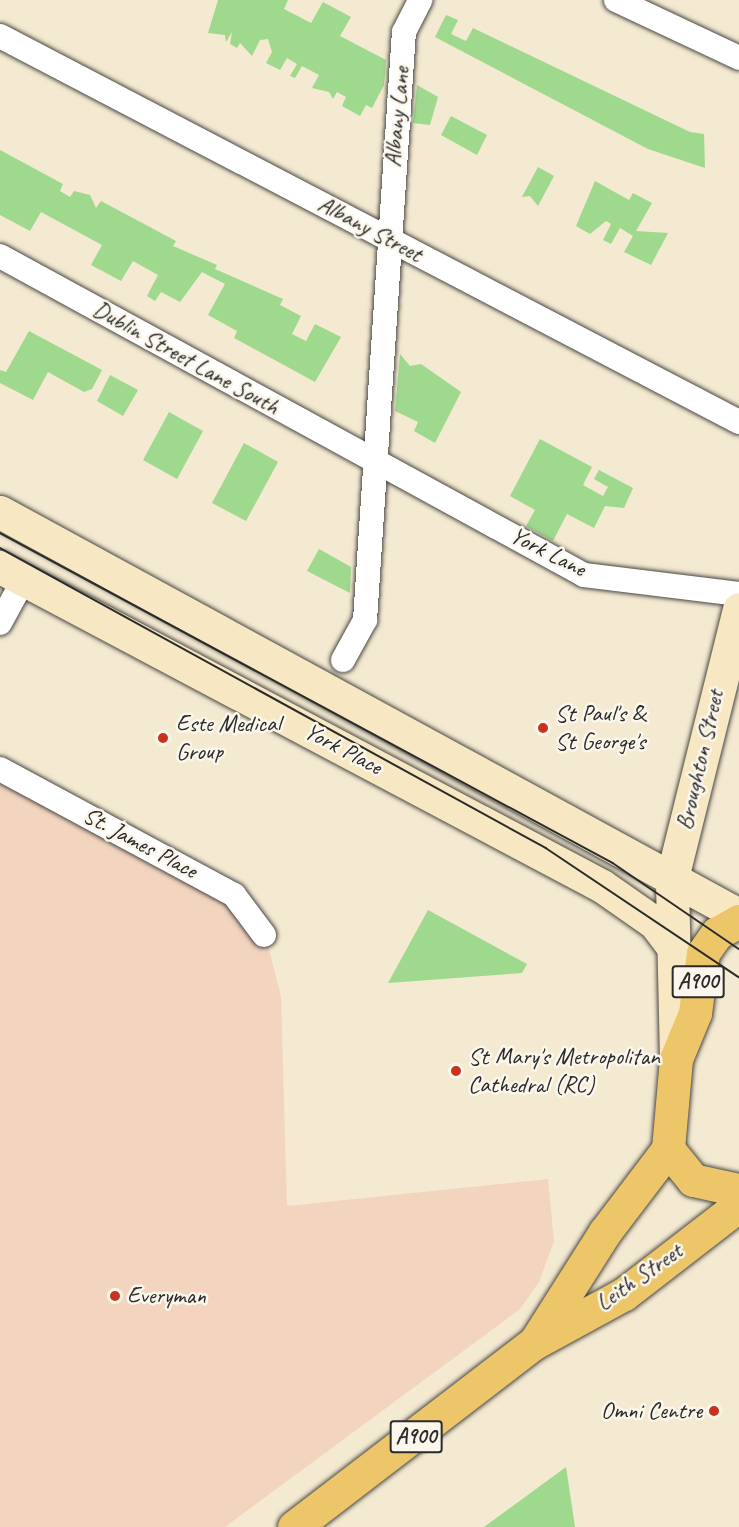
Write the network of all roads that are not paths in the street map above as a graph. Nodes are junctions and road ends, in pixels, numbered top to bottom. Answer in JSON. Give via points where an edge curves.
{"nodes":[{"id":1,"x":420,"y":0,"type":"edge"},
{"id":2,"x":616,"y":0,"type":"edge"},
{"id":3,"x":0,"y":36,"type":"edge"},
{"id":4,"x":739,"y":58,"type":"edge"},
{"id":5,"x":387,"y":238,"type":"junction"},
{"id":6,"x":0,"y":256,"type":"edge"},
{"id":7,"x":739,"y":422,"type":"edge"},
{"id":8,"x":373,"y":459,"type":"junction"},
{"id":9,"x":0,"y":512,"type":"edge"},
{"id":10,"x":46,"y":537,"type":"junction"},
{"id":11,"x":12,"y":573,"type":"edge"},
{"id":12,"x":739,"y":594,"type":"edge"},
{"id":13,"x":739,"y":609,"type":"edge"},
{"id":14,"x":0,"y":623,"type":"edge"},
{"id":15,"x":343,"y":660,"type":"dead end"},
{"id":16,"x":0,"y":770,"type":"edge"},
{"id":17,"x":672,"y":878,"type":"junction"},
{"id":18,"x":739,"y":915,"type":"edge"},
{"id":19,"x":739,"y":921,"type":"edge"},
{"id":20,"x":264,"y":935,"type":"dead end"},
{"id":21,"x":674,"y":948,"type":"junction"},
{"id":22,"x":676,"y":1059,"type":"junction"},
{"id":23,"x":668,"y":1149,"type":"junction"},
{"id":24,"x":739,"y":1190,"type":"edge"},
{"id":25,"x":739,"y":1205,"type":"edge"},
{"id":26,"x":534,"y":1343,"type":"junction"},
{"id":27,"x":294,"y":1527,"type":"edge"}],
"edges":[{"from":1,"to":5,"type":"street","name":"Albany Lane","via":[[404,32]]},
{"from":2,"to":4,"type":"street"},
{"from":3,"to":5,"type":"street","name":"Albany Street"},
{"from":5,"to":7,"type":"street","name":"Albany Street"},
{"from":5,"to":8,"type":"street"},
{"from":6,"to":8,"type":"street","name":"Dublin Street Lane South"},
{"from":8,"to":12,"type":"street","name":"York Lane","via":[[584,575]]},
{"from":8,"to":15,"type":"street","via":[[364,620]]},
{"from":9,"to":10,"type":"street","name":"York Place"},
{"from":10,"to":11,"type":"street"},
{"from":10,"to":17,"type":"street","name":"York Place"},
{"from":11,"to":14,"type":"street"},
{"from":11,"to":21,"type":"street","name":"York Place","via":[[602,886],[655,923]]},
{"from":13,"to":17,"type":"street","name":"Broughton Street"},
{"from":16,"to":20,"type":"street","name":"St. James Place","via":[[234,894]]},
{"from":17,"to":18,"type":"street","name":"York Place"},
{"from":17,"to":21,"type":"street","name":"Broughton Street"},
{"from":19,"to":22,"type":"main road","number":"A900","via":[[708,942],[695,1013]]},
{"from":21,"to":22,"type":"street","name":"Broughton Street"},
{"from":22,"to":23,"type":"main road","number":"A900"},
{"from":23,"to":24,"type":"main road","via":[[693,1180]]},
{"from":23,"to":26,"type":"main road","name":"Leith Street","number":"A900","via":[[605,1232]]},
{"from":25,"to":26,"type":"main road","name":"Leith Street","number":"A900","via":[[624,1294]]},
{"from":26,"to":27,"type":"main road","name":"Leith Street","number":"A900"}]}
